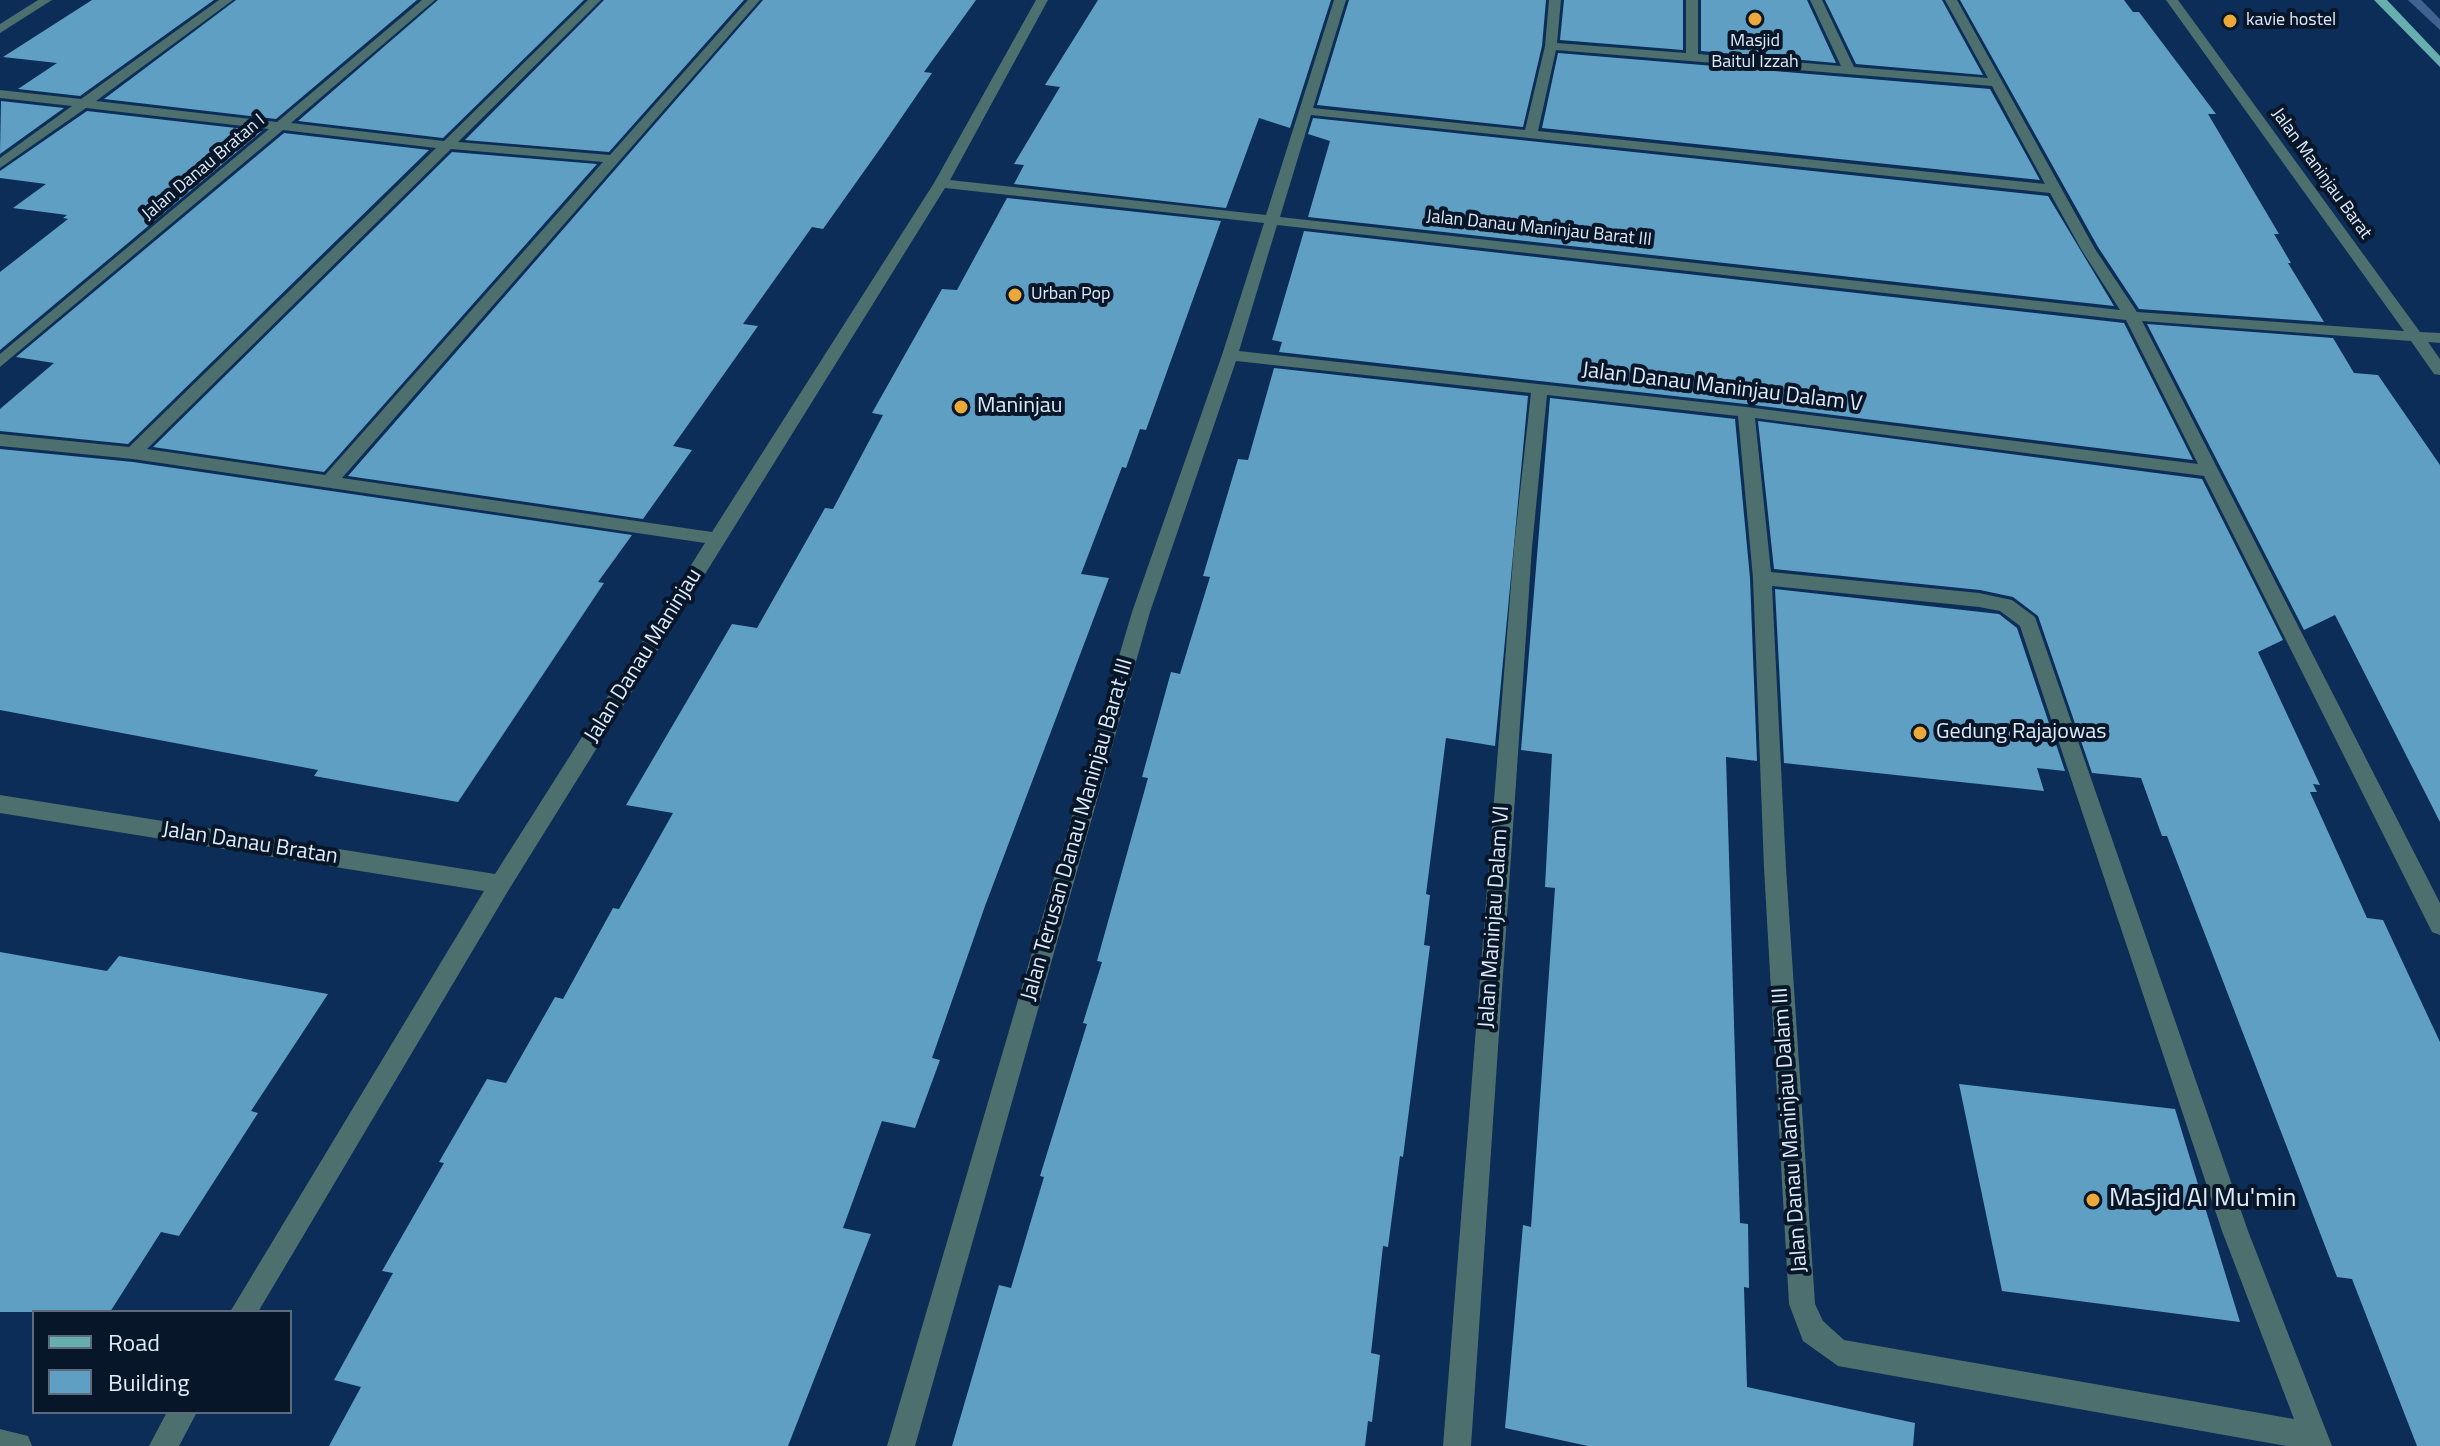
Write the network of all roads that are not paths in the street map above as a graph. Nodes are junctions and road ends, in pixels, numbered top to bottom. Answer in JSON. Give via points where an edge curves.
{"nodes":[{"id":1,"x":46,"y":0,"type":"edge"},
{"id":2,"x":227,"y":0,"type":"edge"},
{"id":3,"x":429,"y":0,"type":"edge"},
{"id":4,"x":595,"y":0,"type":"edge"},
{"id":5,"x":754,"y":0,"type":"edge"},
{"id":6,"x":1042,"y":0,"type":"edge"},
{"id":7,"x":1340,"y":0,"type":"edge"},
{"id":8,"x":1555,"y":0,"type":"edge"},
{"id":9,"x":1692,"y":0,"type":"edge"},
{"id":10,"x":1816,"y":0,"type":"edge"},
{"id":11,"x":1951,"y":0,"type":"edge"},
{"id":12,"x":2172,"y":0,"type":"edge"},
{"id":13,"x":2380,"y":0,"type":"edge"},
{"id":14,"x":0,"y":29,"type":"edge"},
{"id":15,"x":1551,"y":46,"type":"junction"},
{"id":16,"x":1692,"y":57,"type":"junction"},
{"id":17,"x":2440,"y":63,"type":"edge"},
{"id":18,"x":1850,"y":71,"type":"junction"},
{"id":19,"x":1999,"y":83,"type":"junction"},
{"id":20,"x":0,"y":94,"type":"edge"},
{"id":21,"x":81,"y":103,"type":"junction"},
{"id":22,"x":1306,"y":111,"type":"junction"},
{"id":23,"x":284,"y":124,"type":"junction"},
{"id":24,"x":1531,"y":134,"type":"junction"},
{"id":25,"x":447,"y":145,"type":"junction"},
{"id":26,"x":615,"y":159,"type":"junction"},
{"id":27,"x":0,"y":164,"type":"edge"},
{"id":28,"x":941,"y":183,"type":"junction"},
{"id":29,"x":2054,"y":189,"type":"junction"},
{"id":30,"x":1271,"y":219,"type":"junction"},
{"id":31,"x":2132,"y":316,"type":"junction"},
{"id":32,"x":2416,"y":337,"type":"junction"},
{"id":33,"x":2440,"y":338,"type":"edge"},
{"id":34,"x":1230,"y":355,"type":"junction"},
{"id":35,"x":0,"y":362,"type":"edge"},
{"id":36,"x":2440,"y":370,"type":"edge"},
{"id":37,"x":1540,"y":388,"type":"junction"},
{"id":38,"x":1746,"y":412,"type":"junction"},
{"id":39,"x":0,"y":440,"type":"edge"},
{"id":40,"x":133,"y":453,"type":"junction"},
{"id":41,"x":2209,"y":471,"type":"junction"},
{"id":42,"x":327,"y":484,"type":"junction"},
{"id":43,"x":717,"y":539,"type":"junction"},
{"id":44,"x":1762,"y":578,"type":"junction"},
{"id":45,"x":0,"y":804,"type":"edge"},
{"id":46,"x":500,"y":884,"type":"junction"},
{"id":47,"x":2440,"y":925,"type":"edge"},
{"id":48,"x":244,"y":1310,"type":"edge"},
{"id":49,"x":182,"y":1414,"type":"edge"},
{"id":50,"x":2316,"y":1441,"type":"edge"},
{"id":51,"x":0,"y":1443,"type":"edge"},
{"id":52,"x":18,"y":1446,"type":"edge"},
{"id":53,"x":163,"y":1446,"type":"edge"},
{"id":54,"x":901,"y":1446,"type":"edge"},
{"id":55,"x":1457,"y":1446,"type":"edge"}],
"edges":[{"from":1,"to":14,"type":"street"},
{"from":2,"to":21,"type":"street"},
{"from":3,"to":23,"type":"street","name":"Jalan Danau Bratan I"},
{"from":4,"to":25,"type":"street"},
{"from":5,"to":26,"type":"street"},
{"from":6,"to":28,"type":"street","name":"Jalan Danau Maninjau"},
{"from":7,"to":22,"type":"street","name":"Jalan Terusan Danau Maninjau Barat III"},
{"from":8,"to":15,"type":"street"},
{"from":9,"to":16,"type":"street"},
{"from":10,"to":18,"type":"street"},
{"from":11,"to":19,"type":"street"},
{"from":12,"to":32,"type":"street","name":"Jalan Maninjau Barat"},
{"from":13,"to":17,"type":"main road"},
{"from":15,"to":16,"type":"street"},
{"from":15,"to":24,"type":"street"},
{"from":16,"to":18,"type":"street"},
{"from":18,"to":19,"type":"street"},
{"from":19,"to":29,"type":"street"},
{"from":20,"to":21,"type":"street"},
{"from":21,"to":23,"type":"street"},
{"from":21,"to":27,"type":"street"},
{"from":22,"to":24,"type":"street"},
{"from":22,"to":30,"type":"street","name":"Jalan Terusan Danau Maninjau Barat III"},
{"from":23,"to":25,"type":"street"},
{"from":23,"to":35,"type":"street","name":"Jalan Danau Bratan I"},
{"from":24,"to":29,"type":"street"},
{"from":25,"to":26,"type":"street"},
{"from":25,"to":40,"type":"street"},
{"from":26,"to":42,"type":"street"},
{"from":28,"to":30,"type":"street","name":"Jalan Danau Maninjau Barat III"},
{"from":28,"to":43,"type":"street","name":"Jalan Danau Maninjau"},
{"from":29,"to":31,"type":"street"},
{"from":30,"to":31,"type":"street","name":"Jalan Danau Maninjau Barat III"},
{"from":30,"to":34,"type":"street","name":"Jalan Terusan Danau Maninjau Barat III"},
{"from":31,"to":32,"type":"street","name":"Jalan Danau Maninjau Barat III"},
{"from":31,"to":41,"type":"street"},
{"from":32,"to":33,"type":"street","name":"Jalan Danau Maninjau Barat III"},
{"from":32,"to":36,"type":"street","name":"Jalan Maninjau Barat"},
{"from":34,"to":37,"type":"street","name":"Jalan Danau Maninjau Dalam V"},
{"from":34,"to":54,"type":"street","name":"Jalan Terusan Danau Maninjau Barat III","via":[[1141,612]]},
{"from":37,"to":38,"type":"street","name":"Jalan Danau Maninjau Dalam V"},
{"from":37,"to":55,"type":"street","name":"Jalan Maninjau Dalam VI","via":[[1523,547]]},
{"from":38,"to":41,"type":"street","name":"Jalan Danau Maninjau Dalam V"},
{"from":38,"to":44,"type":"street","name":"Jalan Danau Maninjau Dalam III"},
{"from":39,"to":40,"type":"street"},
{"from":40,"to":42,"type":"street"},
{"from":41,"to":47,"type":"street"},
{"from":42,"to":43,"type":"street"},
{"from":43,"to":46,"type":"street","name":"Jalan Danau Maninjau"},
{"from":44,"to":50,"type":"street","via":[[1979,600],[2005,605],[2028,622],[2235,1231]]},
{"from":44,"to":50,"type":"street","name":"Jalan Danau Maninjau Dalam III","via":[[1802,1304],[1813,1331],[1838,1352]]},
{"from":45,"to":46,"type":"street","name":"Jalan Danau Bratan"},
{"from":46,"to":48,"type":"street","name":"Jalan Danau Maninjau"},
{"from":49,"to":53,"type":"street"},
{"from":51,"to":52,"type":"street"}]}
